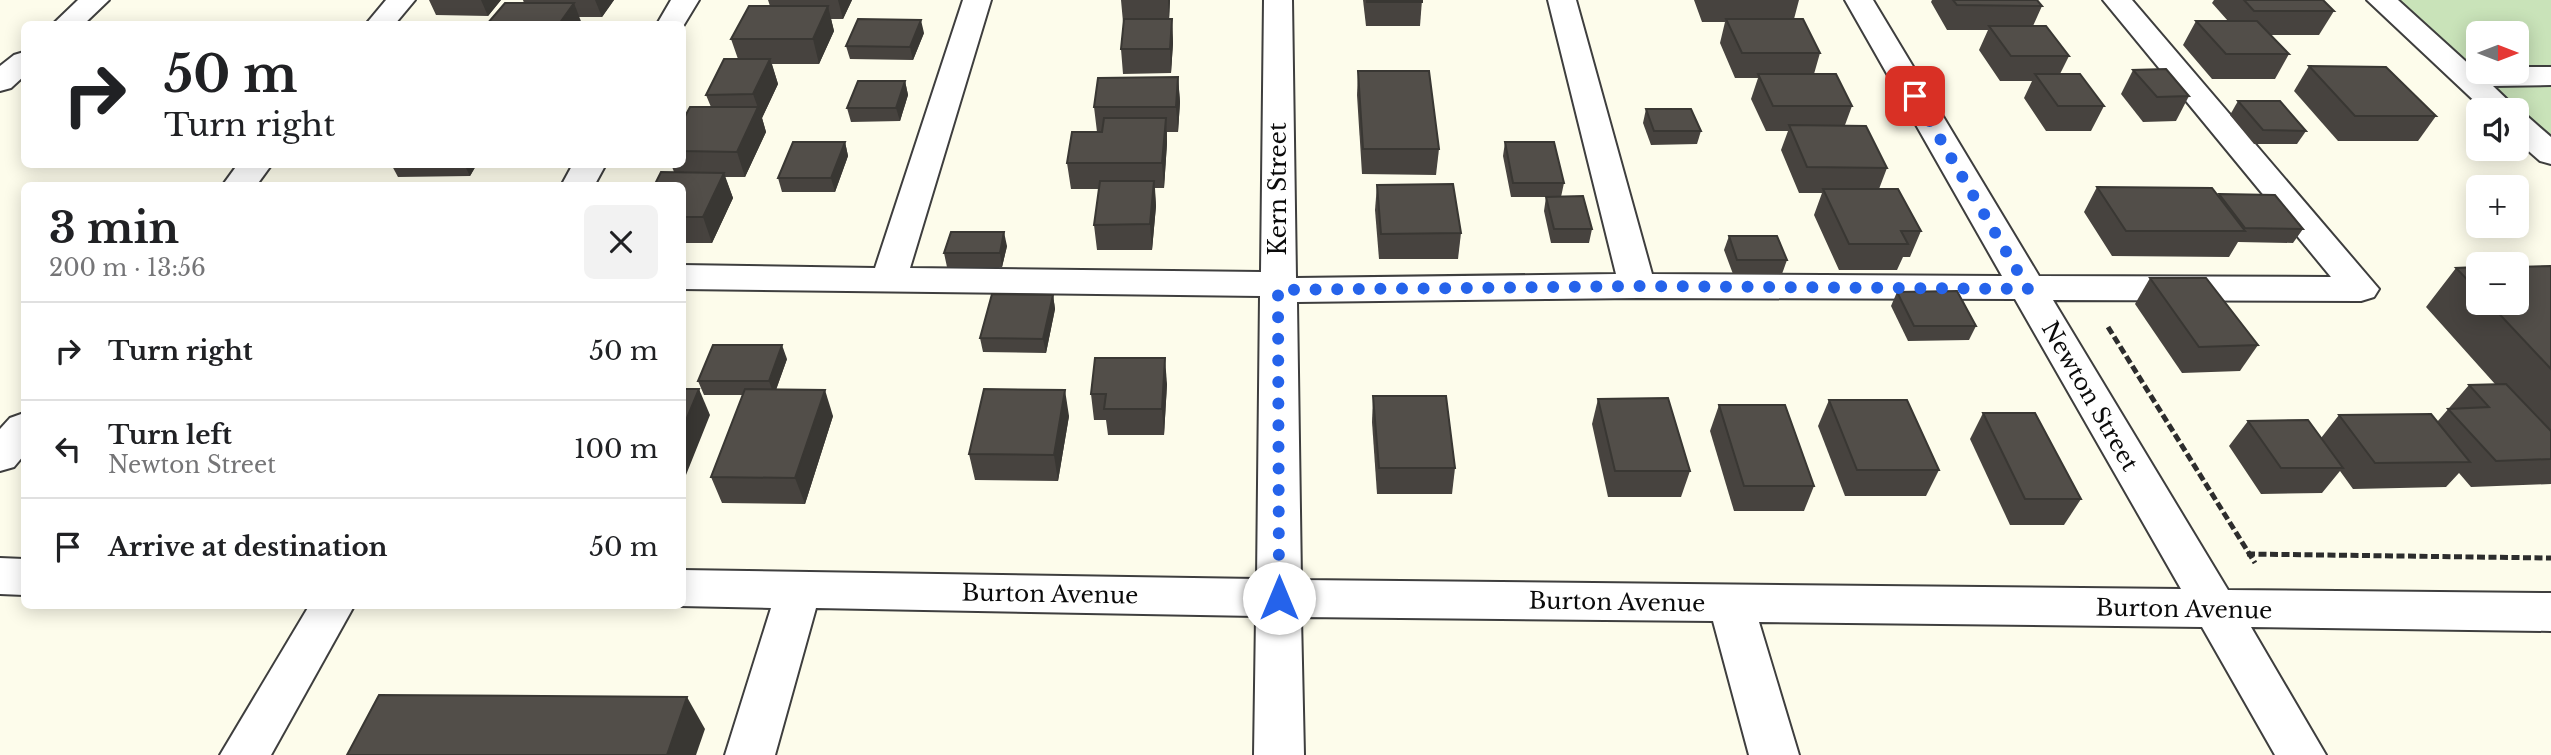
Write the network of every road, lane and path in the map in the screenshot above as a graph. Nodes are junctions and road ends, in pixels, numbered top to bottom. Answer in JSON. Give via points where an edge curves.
{"nodes":[{"id":1,"x":95,"y":0,"type":"edge"},
{"id":2,"x":401,"y":0,"type":"edge"},
{"id":3,"x":685,"y":0,"type":"edge"},
{"id":4,"x":977,"y":0,"type":"edge"},
{"id":5,"x":1278,"y":0,"type":"edge"},
{"id":6,"x":1562,"y":0,"type":"edge"},
{"id":7,"x":1859,"y":0,"type":"edge"},
{"id":8,"x":2117,"y":0,"type":"edge"},
{"id":9,"x":2381,"y":0,"type":"edge"},
{"id":10,"x":70,"y":21,"type":"edge"},
{"id":11,"x":383,"y":21,"type":"edge"},
{"id":12,"x":673,"y":21,"type":"edge"},
{"id":13,"x":21,"y":64,"type":"edge"},
{"id":14,"x":2529,"y":76,"type":"edge"},
{"id":15,"x":2551,"y":76,"type":"edge"},
{"id":16,"x":2466,"y":77,"type":"edge"},
{"id":17,"x":0,"y":82,"type":"edge"},
{"id":18,"x":2474,"y":84,"type":"edge"},
{"id":19,"x":2489,"y":98,"type":"edge"},
{"id":20,"x":2529,"y":135,"type":"edge"},
{"id":21,"x":2551,"y":154,"type":"edge"},
{"id":22,"x":253,"y":168,"type":"edge"},
{"id":23,"x":241,"y":182,"type":"edge"},
{"id":24,"x":686,"y":277,"type":"edge"},
{"id":25,"x":889,"y":279,"type":"junction"},
{"id":26,"x":1637,"y":286,"type":"junction"},
{"id":27,"x":1278,"y":287,"type":"junction"},
{"id":28,"x":2028,"y":289,"type":"junction"},
{"id":29,"x":21,"y":432,"type":"edge"},
{"id":30,"x":0,"y":456,"type":"edge"},
{"id":31,"x":2240,"y":554,"type":"dead end"},
{"id":32,"x":2551,"y":558,"type":"edge"},
{"id":33,"x":0,"y":576,"type":"edge"},
{"id":34,"x":21,"y":577,"type":"edge"},
{"id":35,"x":686,"y":588,"type":"edge"},
{"id":36,"x":799,"y":590,"type":"junction"},
{"id":37,"x":1279,"y":598,"type":"junction"},
{"id":38,"x":1731,"y":604,"type":"junction"},
{"id":39,"x":330,"y":609,"type":"edge"},
{"id":40,"x":2216,"y":610,"type":"junction"},
{"id":41,"x":2551,"y":612,"type":"edge"},
{"id":42,"x":245,"y":755,"type":"edge"},
{"id":43,"x":750,"y":755,"type":"edge"},
{"id":44,"x":1279,"y":755,"type":"edge"},
{"id":45,"x":1774,"y":755,"type":"edge"},
{"id":46,"x":2301,"y":755,"type":"edge"}],
"edges":[{"from":1,"to":10,"type":"street"},
{"from":2,"to":11,"type":"street"},
{"from":3,"to":12,"type":"street"},
{"from":4,"to":25,"type":"street"},
{"from":5,"to":27,"type":"street","name":"Kern Street"},
{"from":6,"to":26,"type":"street"},
{"from":7,"to":28,"type":"street","name":"Newton Street"},
{"from":8,"to":28,"type":"street","via":[[2361,289]]},
{"from":9,"to":16,"type":"street"},
{"from":13,"to":17,"type":"street"},
{"from":14,"to":15,"type":"street"},
{"from":18,"to":19,"type":"street"},
{"from":20,"to":21,"type":"street"},
{"from":22,"to":23,"type":"street"},
{"from":24,"to":25,"type":"street"},
{"from":25,"to":27,"type":"street"},
{"from":26,"to":27,"type":"street"},
{"from":26,"to":28,"type":"street"},
{"from":27,"to":37,"type":"street","name":"Kern Street"},
{"from":28,"to":40,"type":"street","name":"Newton Street"},
{"from":29,"to":30,"type":"street"},
{"from":31,"to":32,"type":"path"},
{"from":33,"to":34,"type":"street"},
{"from":35,"to":36,"type":"street","name":"Burton Avenue"},
{"from":36,"to":37,"type":"street","name":"Burton Avenue"},
{"from":36,"to":43,"type":"street"},
{"from":37,"to":38,"type":"street","name":"Burton Avenue"},
{"from":37,"to":44,"type":"street","name":"Kern Street"},
{"from":38,"to":40,"type":"street","name":"Burton Avenue"},
{"from":38,"to":45,"type":"street"},
{"from":39,"to":42,"type":"street"},
{"from":40,"to":41,"type":"street","name":"Burton Avenue"},
{"from":40,"to":46,"type":"street","name":"Newton Street"}]}
